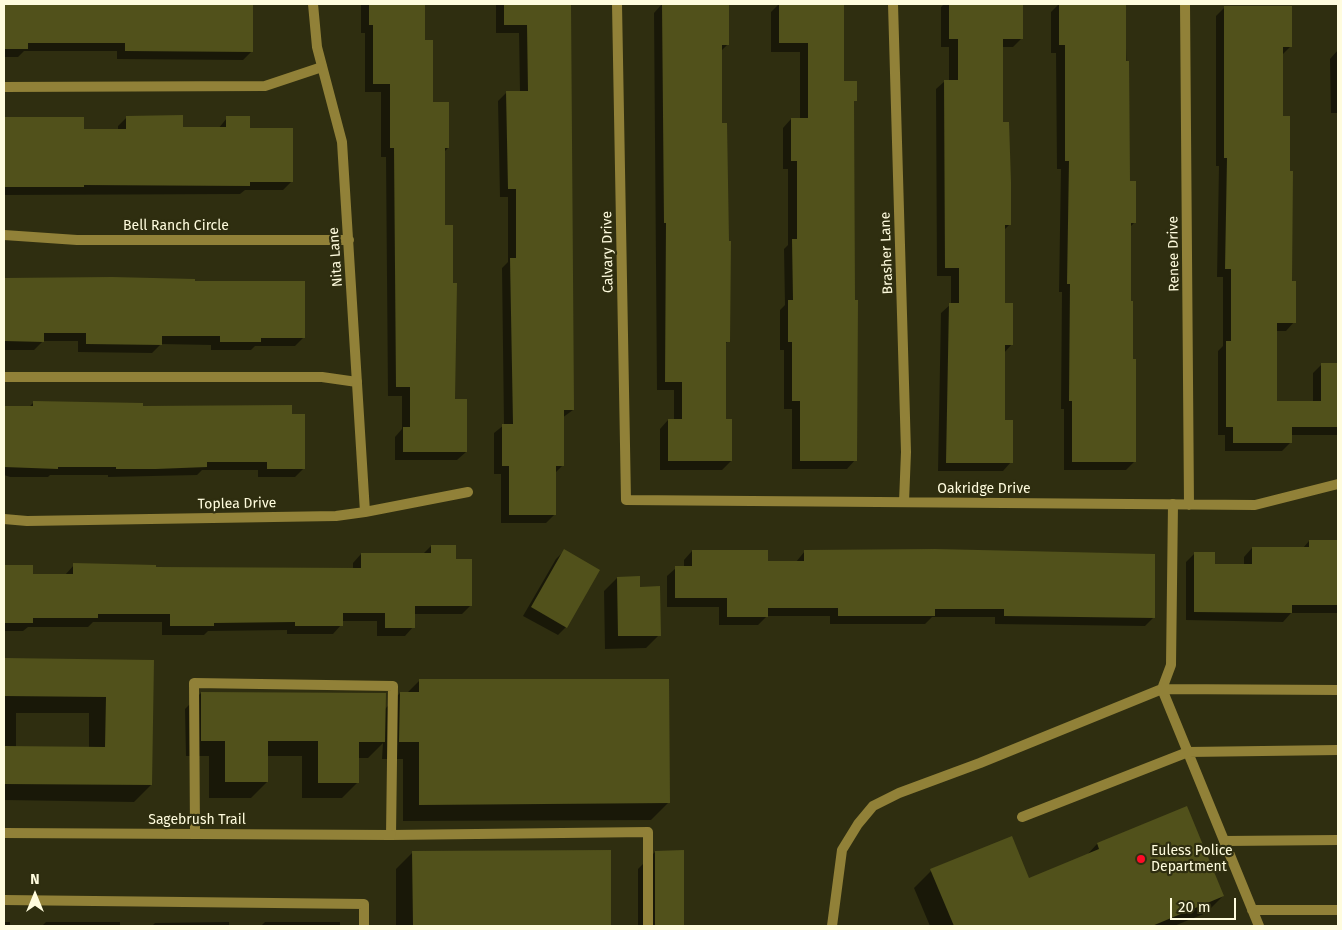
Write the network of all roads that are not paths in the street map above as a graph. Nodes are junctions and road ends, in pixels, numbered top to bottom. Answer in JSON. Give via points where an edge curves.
{"nodes":[{"id":1,"x":313,"y":4,"type":"edge"},
{"id":2,"x":617,"y":4,"type":"edge"},
{"id":3,"x":893,"y":4,"type":"edge"},
{"id":4,"x":1185,"y":4,"type":"edge"},
{"id":5,"x":322,"y":67,"type":"junction"},
{"id":6,"x":4,"y":87,"type":"edge"},
{"id":7,"x":4,"y":235,"type":"edge"},
{"id":8,"x":349,"y":240,"type":"junction"},
{"id":9,"x":4,"y":376,"type":"edge"},
{"id":10,"x":357,"y":382,"type":"junction"},
{"id":11,"x":1338,"y":484,"type":"edge"},
{"id":12,"x":468,"y":492,"type":"dead end"},
{"id":13,"x":626,"y":500,"type":"joint"},
{"id":14,"x":904,"y":502,"type":"junction"},
{"id":15,"x":1173,"y":504,"type":"junction"},
{"id":16,"x":1190,"y":505,"type":"junction"},
{"id":17,"x":365,"y":512,"type":"junction"},
{"id":18,"x":4,"y":519,"type":"edge"},
{"id":19,"x":1162,"y":689,"type":"junction"},
{"id":20,"x":1338,"y":690,"type":"edge"},
{"id":21,"x":1338,"y":750,"type":"edge"},
{"id":22,"x":1188,"y":752,"type":"junction"},
{"id":23,"x":1022,"y":817,"type":"dead end"},
{"id":24,"x":4,"y":833,"type":"edge"},
{"id":25,"x":195,"y":834,"type":"junction"},
{"id":26,"x":391,"y":835,"type":"junction"},
{"id":27,"x":1338,"y":840,"type":"edge"},
{"id":28,"x":1224,"y":841,"type":"junction"},
{"id":29,"x":4,"y":900,"type":"edge"},
{"id":30,"x":1252,"y":910,"type":"junction"},
{"id":31,"x":1338,"y":910,"type":"edge"},
{"id":32,"x":364,"y":926,"type":"edge"},
{"id":33,"x":648,"y":926,"type":"edge"},
{"id":34,"x":832,"y":926,"type":"edge"},
{"id":35,"x":1259,"y":926,"type":"edge"}],
"edges":[{"from":1,"to":5,"type":"street","name":"Nita Lane"},
{"from":2,"to":13,"type":"street","name":"Calvary Drive"},
{"from":3,"to":14,"type":"street","name":"Brasher Lane","via":[[906,452]]},
{"from":4,"to":16,"type":"street","name":"Renee Drive"},
{"from":5,"to":6,"type":"street","via":[[265,86]]},
{"from":5,"to":8,"type":"street","name":"Nita Lane","via":[[342,142]]},
{"from":7,"to":8,"type":"street","name":"Bell Ranch Circle","via":[[77,240]]},
{"from":8,"to":10,"type":"street","name":"Nita Lane"},
{"from":9,"to":10,"type":"street","via":[[322,377]]},
{"from":10,"to":17,"type":"street","name":"Nita Lane"},
{"from":11,"to":16,"type":"street","name":"Oakridge Drive","via":[[1255,505]]},
{"from":12,"to":17,"type":"street","name":"Toplea Drive"},
{"from":13,"to":14,"type":"street","name":"Oakridge Drive"},
{"from":14,"to":15,"type":"street","name":"Oakridge Drive"},
{"from":15,"to":16,"type":"street","name":"Oakridge Drive"},
{"from":15,"to":19,"type":"street","via":[[1171,666]]},
{"from":17,"to":18,"type":"street","name":"Toplea Drive","via":[[336,516]]},
{"from":19,"to":20,"type":"street"},
{"from":19,"to":22,"type":"street"},
{"from":19,"to":34,"type":"street","via":[[873,806],[842,850]]},
{"from":21,"to":22,"type":"street"},
{"from":22,"to":23,"type":"street"},
{"from":22,"to":28,"type":"street"},
{"from":24,"to":25,"type":"street","name":"Sagebrush Trail"},
{"from":25,"to":26,"type":"street","name":"Sagebrush Trail"},
{"from":25,"to":26,"type":"street","via":[[194,683],[393,686]]},
{"from":26,"to":33,"type":"street","name":"Sagebrush Trail","via":[[648,832]]},
{"from":27,"to":28,"type":"street"},
{"from":28,"to":30,"type":"street"},
{"from":29,"to":32,"type":"street","via":[[364,904]]},
{"from":30,"to":31,"type":"street"},
{"from":30,"to":35,"type":"street"}]}
